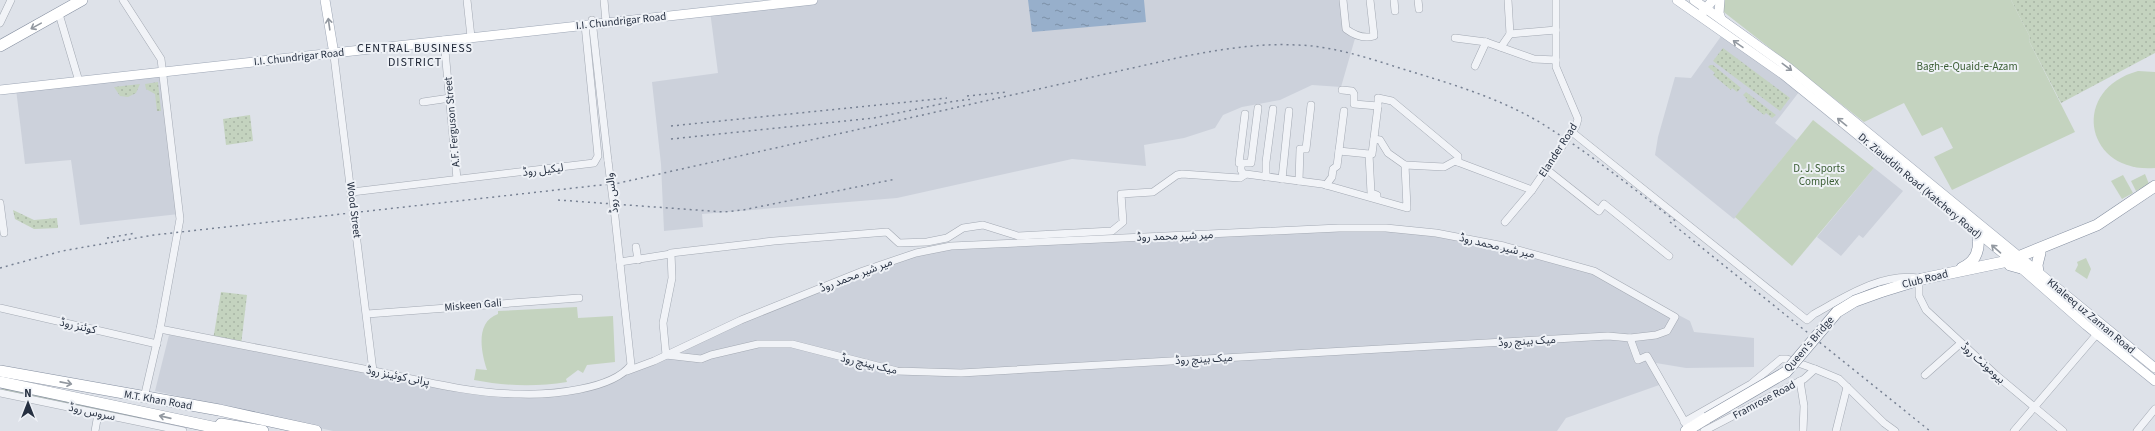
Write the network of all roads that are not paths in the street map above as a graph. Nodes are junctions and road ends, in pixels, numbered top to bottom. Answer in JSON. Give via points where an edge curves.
{"nodes":[{"id":1,"x":11,"y":0,"type":"edge"},
{"id":2,"x":82,"y":0,"type":"edge"},
{"id":3,"x":123,"y":0,"type":"edge"},
{"id":4,"x":327,"y":0,"type":"edge"},
{"id":5,"x":467,"y":0,"type":"edge"},
{"id":6,"x":604,"y":0,"type":"edge"},
{"id":7,"x":813,"y":0,"type":"edge"},
{"id":8,"x":1343,"y":0,"type":"edge"},
{"id":9,"x":1370,"y":0,"type":"edge"},
{"id":10,"x":1394,"y":0,"type":"edge"},
{"id":11,"x":1418,"y":0,"type":"edge"},
{"id":12,"x":1556,"y":0,"type":"edge"},
{"id":13,"x":1677,"y":0,"type":"edge"},
{"id":14,"x":1694,"y":0,"type":"edge"},
{"id":15,"x":1713,"y":0,"type":"edge"},
{"id":16,"x":1720,"y":0,"type":"edge"},
{"id":17,"x":770,"y":1,"type":"edge"},
{"id":18,"x":1508,"y":1,"type":"edge"},
{"id":19,"x":1706,"y":8,"type":"junction"},
{"id":20,"x":1419,"y":9,"type":"dead end"},
{"id":21,"x":1395,"y":11,"type":"dead end"},
{"id":22,"x":58,"y":14,"type":"junction"},
{"id":23,"x":1700,"y":16,"type":"junction"},
{"id":24,"x":1721,"y":19,"type":"junction"},
{"id":25,"x":606,"y":20,"type":"junction"},
{"id":26,"x":0,"y":23,"type":"edge"},
{"id":27,"x":590,"y":23,"type":"junction"},
{"id":28,"x":1556,"y":30,"type":"junction"},
{"id":29,"x":1510,"y":34,"type":"junction"},
{"id":30,"x":471,"y":35,"type":"junction"},
{"id":31,"x":1455,"y":38,"type":"dead end"},
{"id":32,"x":444,"y":40,"type":"junction"},
{"id":33,"x":1486,"y":42,"type":"junction"},
{"id":34,"x":0,"y":46,"type":"edge"},
{"id":35,"x":1501,"y":47,"type":"junction"},
{"id":36,"x":333,"y":51,"type":"junction"},
{"id":37,"x":1556,"y":60,"type":"junction"},
{"id":38,"x":1475,"y":66,"type":"dead end"},
{"id":39,"x":162,"y":70,"type":"junction"},
{"id":40,"x":78,"y":78,"type":"junction"},
{"id":41,"x":0,"y":86,"type":"edge"},
{"id":42,"x":0,"y":90,"type":"edge"},
{"id":43,"x":1342,"y":90,"type":"dead end"},
{"id":44,"x":450,"y":98,"type":"junction"},
{"id":45,"x":423,"y":102,"type":"dead end"},
{"id":46,"x":1311,"y":105,"type":"dead end"},
{"id":47,"x":1378,"y":106,"type":"junction"},
{"id":48,"x":1258,"y":108,"type":"dead end"},
{"id":49,"x":1273,"y":109,"type":"dead end"},
{"id":50,"x":1289,"y":111,"type":"dead end"},
{"id":51,"x":1344,"y":111,"type":"dead end"},
{"id":52,"x":1245,"y":114,"type":"dead end"},
{"id":53,"x":1572,"y":132,"type":"junction"},
{"id":54,"x":1374,"y":139,"type":"junction"},
{"id":55,"x":1339,"y":151,"type":"junction"},
{"id":56,"x":1369,"y":154,"type":"junction"},
{"id":57,"x":1458,"y":162,"type":"junction"},
{"id":58,"x":1241,"y":163,"type":"junction"},
{"id":59,"x":1405,"y":165,"type":"junction"},
{"id":60,"x":1546,"y":169,"type":"junction"},
{"id":61,"x":1244,"y":175,"type":"junction"},
{"id":62,"x":1266,"y":177,"type":"junction"},
{"id":63,"x":457,"y":179,"type":"junction"},
{"id":64,"x":1282,"y":179,"type":"junction"},
{"id":65,"x":1300,"y":181,"type":"junction"},
{"id":66,"x":1326,"y":185,"type":"junction"},
{"id":67,"x":2155,"y":186,"type":"edge"},
{"id":68,"x":1532,"y":190,"type":"junction"},
{"id":69,"x":2155,"y":191,"type":"edge"},
{"id":70,"x":352,"y":192,"type":"junction"},
{"id":71,"x":1377,"y":199,"type":"junction"},
{"id":72,"x":0,"y":203,"type":"edge"},
{"id":73,"x":1506,"y":222,"type":"dead end"},
{"id":74,"x":4,"y":233,"type":"dead end"},
{"id":75,"x":1978,"y":234,"type":"junction"},
{"id":76,"x":636,"y":247,"type":"dead end"},
{"id":77,"x":671,"y":254,"type":"junction"},
{"id":78,"x":1669,"y":256,"type":"dead end"},
{"id":79,"x":638,"y":260,"type":"junction"},
{"id":80,"x":2021,"y":260,"type":"junction"},
{"id":81,"x":620,"y":262,"type":"junction"},
{"id":82,"x":1954,"y":272,"type":"junction"},
{"id":83,"x":2038,"y":272,"type":"junction"},
{"id":84,"x":1920,"y":282,"type":"junction"},
{"id":85,"x":1885,"y":290,"type":"joint"},
{"id":86,"x":579,"y":298,"type":"dead end"},
{"id":87,"x":0,"y":308,"type":"edge"},
{"id":88,"x":367,"y":314,"type":"junction"},
{"id":89,"x":160,"y":329,"type":"junction"},
{"id":90,"x":2097,"y":334,"type":"junction"},
{"id":91,"x":1630,"y":338,"type":"junction"},
{"id":92,"x":1961,"y":343,"type":"junction"},
{"id":93,"x":157,"y":344,"type":"junction"},
{"id":94,"x":666,"y":355,"type":"junction"},
{"id":95,"x":629,"y":368,"type":"junction"},
{"id":96,"x":2155,"y":368,"type":"edge"},
{"id":97,"x":1816,"y":369,"type":"junction"},
{"id":98,"x":0,"y":370,"type":"edge"},
{"id":99,"x":373,"y":371,"type":"junction"},
{"id":100,"x":1925,"y":374,"type":"dead end"},
{"id":101,"x":1800,"y":381,"type":"junction"},
{"id":102,"x":2155,"y":381,"type":"edge"},
{"id":103,"x":3,"y":384,"type":"edge"},
{"id":104,"x":1847,"y":387,"type":"junction"},
{"id":105,"x":0,"y":393,"type":"edge"},
{"id":106,"x":144,"y":398,"type":"junction"},
{"id":107,"x":2034,"y":407,"type":"junction"},
{"id":108,"x":2155,"y":409,"type":"edge"},
{"id":109,"x":219,"y":410,"type":"junction"},
{"id":110,"x":98,"y":414,"type":"junction"},
{"id":111,"x":146,"y":418,"type":"junction"},
{"id":112,"x":184,"y":426,"type":"edge"},
{"id":113,"x":1686,"y":429,"type":"edge"},
{"id":114,"x":95,"y":431,"type":"edge"},
{"id":115,"x":231,"y":431,"type":"edge"},
{"id":116,"x":264,"y":431,"type":"edge"},
{"id":117,"x":294,"y":431,"type":"edge"},
{"id":118,"x":316,"y":431,"type":"edge"},
{"id":119,"x":1704,"y":431,"type":"edge"},
{"id":120,"x":1803,"y":431,"type":"edge"},
{"id":121,"x":1836,"y":431,"type":"edge"},
{"id":122,"x":1895,"y":431,"type":"edge"},
{"id":123,"x":2014,"y":431,"type":"edge"},
{"id":124,"x":2063,"y":431,"type":"edge"},
{"id":125,"x":2137,"y":431,"type":"edge"}],
"edges":[{"from":1,"to":26,"type":"street"},
{"from":2,"to":22,"type":"highway"},
{"from":3,"to":39,"type":"street","via":[[161,59]]},
{"from":36,"to":4,"type":"main road","one_way":true},
{"from":5,"to":30,"type":"street"},
{"from":6,"to":25,"type":"street"},
{"from":7,"to":17,"type":"main road","name":"I.I. Chundrigar Road"},
{"from":8,"to":9,"type":"street","via":[[1346,29],[1368,38],[1374,36]]},
{"from":10,"to":21,"type":"street"},
{"from":11,"to":20,"type":"street"},
{"from":12,"to":28,"type":"street","name":"Elander Road"},
{"from":13,"to":23,"type":"main road","name":"Dr. Ziauddin Road (Katchery Road)"},
{"from":14,"to":19,"type":"main road","name":"Dr. Ziauddin Road (Katchery Road)"},
{"from":15,"to":19,"type":"main road"},
{"from":16,"to":24,"type":"main road"},
{"from":17,"to":25,"type":"main road","name":"I.I. Chundrigar Road"},
{"from":18,"to":29,"type":"street"},
{"from":19,"to":23,"type":"main road"},
{"from":19,"to":24,"type":"main road","name":"Dr. Ziauddin Road (Katchery Road)"},
{"from":22,"to":34,"type":"highway","one_way":true},
{"from":22,"to":40,"type":"street"},
{"from":75,"to":23,"type":"main road","name":"Dr. Ziauddin Road (Katchery Road)","one_way":true,"via":[[1784,75]]},
{"from":24,"to":80,"type":"main road","name":"Dr. Ziauddin Road (Katchery Road)","one_way":true,"via":[[1788,68]]},
{"from":25,"to":27,"type":"main road","name":"I.I. Chundrigar Road"},
{"from":27,"to":30,"type":"main road","name":"I.I. Chundrigar Road"},
{"from":27,"to":63,"type":"street","name":"لیکیل روڈ","via":[[598,156],[596,160],[590,164]]},
{"from":27,"to":81,"type":"street","name":"والس روڈ","bridge":true,"via":[[594,35]]},
{"from":28,"to":29,"type":"street"},
{"from":28,"to":37,"type":"street","name":"Elander Road"},
{"from":29,"to":35,"type":"street"},
{"from":30,"to":32,"type":"main road","name":"I.I. Chundrigar Road"},
{"from":30,"to":36,"type":"main road","name":"I.I. Chundrigar Road"},
{"from":31,"to":33,"type":"street"},
{"from":32,"to":36,"type":"main road","name":"I.I. Chundrigar Road"},
{"from":32,"to":44,"type":"street","name":"A.F. Ferguson Street"},
{"from":33,"to":35,"type":"street"},
{"from":33,"to":38,"type":"street"},
{"from":35,"to":37,"type":"street","via":[[1534,59]]},
{"from":36,"to":39,"type":"main road","name":"I.I. Chundrigar Road"},
{"from":36,"to":70,"type":"street","name":"Wood Street"},
{"from":37,"to":53,"type":"street","name":"Elander Road","via":[[1556,67],[1578,119]]},
{"from":39,"to":40,"type":"main road","name":"I.I. Chundrigar Road"},
{"from":39,"to":42,"type":"main road","name":"I.I. Chundrigar Road"},
{"from":39,"to":89,"type":"street","via":[[180,219]]},
{"from":40,"to":41,"type":"main road","name":"I.I. Chundrigar Road"},
{"from":43,"to":47,"type":"street","via":[[1352,91],[1354,104]]},
{"from":44,"to":45,"type":"street"},
{"from":44,"to":63,"type":"street","name":"A.F. Ferguson Street"},
{"from":46,"to":65,"type":"street","via":[[1306,149],[1300,148]]},
{"from":47,"to":54,"type":"street"},
{"from":47,"to":57,"type":"street","via":[[1378,98],[1392,101],[1458,156]]},
{"from":48,"to":58,"type":"street","via":[[1251,163]]},
{"from":49,"to":62,"type":"street"},
{"from":50,"to":64,"type":"street"},
{"from":51,"to":55,"type":"street"},
{"from":52,"to":58,"type":"street"},
{"from":53,"to":60,"type":"street","name":"Elander Road"},
{"from":53,"to":84,"type":"street","via":[[1807,320],[1870,285],[1902,277]]},
{"from":54,"to":56,"type":"street","via":[[1372,154]]},
{"from":54,"to":59,"type":"street","via":[[1380,140],[1388,153]]},
{"from":55,"to":56,"type":"street"},
{"from":55,"to":66,"type":"street","via":[[1337,166]]},
{"from":56,"to":71,"type":"street","via":[[1371,193],[1377,195]]},
{"from":57,"to":59,"type":"street","via":[[1444,167]]},
{"from":57,"to":68,"type":"street"},
{"from":58,"to":61,"type":"street"},
{"from":59,"to":71,"type":"street","via":[[1407,208]]},
{"from":60,"to":68,"type":"street","name":"Elander Road"},
{"from":60,"to":78,"type":"street","via":[[1599,211],[1604,204]]},
{"from":61,"to":62,"type":"street"},
{"from":61,"to":77,"type":"street","via":[[1240,178],[1182,174],[1153,192],[1121,194],[1123,222],[1112,231],[1018,236],[983,225],[963,228],[947,238],[927,242],[899,243],[887,232],[774,241]]},
{"from":62,"to":64,"type":"street"},
{"from":63,"to":70,"type":"street","name":"لیکیل روڈ"},
{"from":64,"to":65,"type":"street"},
{"from":65,"to":66,"type":"street"},
{"from":66,"to":71,"type":"street"},
{"from":67,"to":80,"type":"highway","name":"Club Road","via":[[2097,225]]},
{"from":68,"to":73,"type":"street","name":"Elander Road"},
{"from":69,"to":80,"type":"highway","name":"Club Road","via":[[2107,223]]},
{"from":70,"to":88,"type":"street","name":"Wood Street"},
{"from":72,"to":74,"type":"street"},
{"from":80,"to":75,"type":"main road","name":"Dr. Ziauddin Road (Katchery Road)","one_way":true},
{"from":75,"to":82,"type":"highway","via":[[1979,247],[1975,257],[1966,266]]},
{"from":76,"to":79,"type":"street"},
{"from":77,"to":79,"type":"street"},
{"from":77,"to":94,"type":"street","via":[[672,278],[663,323]]},
{"from":79,"to":81,"type":"street"},
{"from":80,"to":82,"type":"highway","name":"Club Road"},
{"from":80,"to":83,"type":"main road","name":"Khaleeq uz Zaman Road"},
{"from":80,"to":83,"type":"highway","via":[[2037,266]]},
{"from":80,"to":84,"type":"highway","name":"Club Road"},
{"from":80,"to":90,"type":"main road","name":"Dr. Ziauddin Road (Katchery Road)"},
{"from":81,"to":95,"type":"street","name":"والس روڈ"},
{"from":82,"to":84,"type":"highway","name":"Club Road"},
{"from":83,"to":96,"type":"main road","name":"Khaleeq uz Zaman Road"},
{"from":84,"to":85,"type":"highway","name":"Club Road"},
{"from":84,"to":92,"type":"street","name":"بیومونٹ روڈ","via":[[1922,304]]},
{"from":85,"to":113,"type":"highway","name":"Queen's Bridge","bridge":true,"via":[[1850,303],[1836,312],[1786,372]]},
{"from":86,"to":88,"type":"street","name":"Miskeen Gali"},
{"from":87,"to":93,"type":"street","name":"کوئنز روڈ"},
{"from":88,"to":99,"type":"street","name":"Wood Street"},
{"from":89,"to":93,"type":"street"},
{"from":89,"to":99,"type":"street","name":"پرانی کوئینز روڈ"},
{"from":90,"to":102,"type":"main road","name":"Dr. Ziauddin Road (Katchery Road)"},
{"from":90,"to":107,"type":"street"},
{"from":91,"to":94,"type":"street","name":"میک ہینچ روڈ","via":[[1608,336],[961,373],[897,371],[792,344],[758,344],[701,359]]},
{"from":91,"to":94,"type":"street","name":"میر شیر محمد روڈ","via":[[1667,331],[1675,316],[1594,271],[1504,246],[1436,233],[1386,228],[1339,228],[934,248],[863,270],[741,320]]},
{"from":91,"to":113,"type":"street","via":[[1638,360],[1647,356]]},
{"from":92,"to":100,"type":"street"},
{"from":92,"to":107,"type":"street","name":"بیومونٹ روڈ"},
{"from":93,"to":106,"type":"street"},
{"from":94,"to":95,"type":"street","name":"میر شیر محمد روڈ"},
{"from":95,"to":99,"type":"street","name":"پرانی کوئینز روڈ","via":[[625,373],[609,380],[568,391],[520,394],[452,386]]},
{"from":97,"to":101,"type":"street","name":"Framrose Road"},
{"from":97,"to":104,"type":"street","via":[[1839,379]]},
{"from":97,"to":113,"type":"street","via":[[1781,359],[1751,384]]},
{"from":98,"to":106,"type":"highway","name":"M.T. Khan Road","one_way":true},
{"from":101,"to":119,"type":"street","name":"Framrose Road"},
{"from":101,"to":120,"type":"street","via":[[1804,406]]},
{"from":103,"to":111,"type":"highway","name":"M.T. Khan Road"},
{"from":104,"to":121,"type":"street"},
{"from":104,"to":122,"type":"street","via":[[1884,424]]},
{"from":105,"to":110,"type":"street","name":"سروس روڈ"},
{"from":106,"to":109,"type":"highway","name":"M.T. Khan Road"},
{"from":107,"to":123,"type":"street"},
{"from":107,"to":124,"type":"street","name":"بیومونٹ روڈ"},
{"from":108,"to":125,"type":"street"},
{"from":109,"to":117,"type":"highway"},
{"from":109,"to":118,"type":"highway","name":"M.T. Khan Road"},
{"from":110,"to":111,"type":"street","name":"سروس روڈ"},
{"from":110,"to":114,"type":"street"},
{"from":111,"to":112,"type":"highway","name":"M.T. Khan Road"},
{"from":112,"to":115,"type":"highway","name":"M.T. Khan Road"},
{"from":112,"to":116,"type":"highway","via":[[231,424]]}]}
